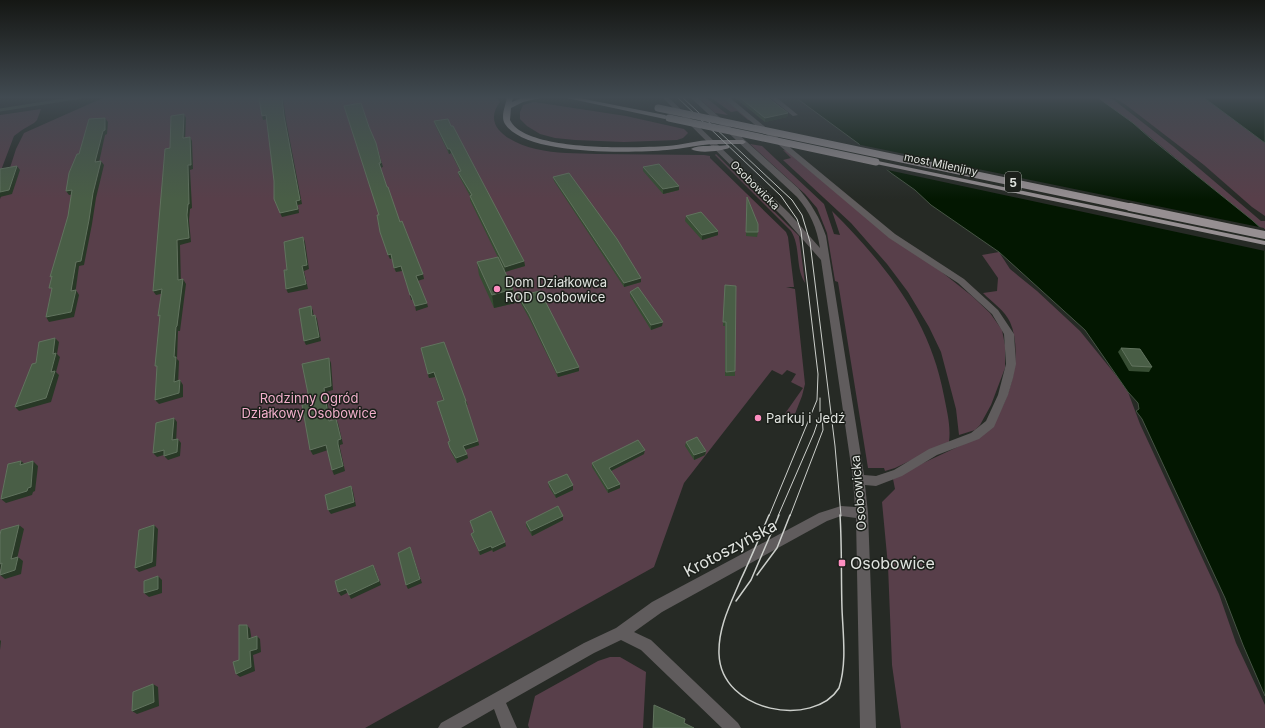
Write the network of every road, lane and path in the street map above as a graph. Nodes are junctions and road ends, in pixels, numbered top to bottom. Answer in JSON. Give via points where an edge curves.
{"nodes":[{"id":1,"x":516,"y":131,"type":"edge"},
{"id":2,"x":700,"y":131,"type":"edge"},
{"id":3,"x":731,"y":131,"type":"edge"},
{"id":4,"x":732,"y":131,"type":"edge"},
{"id":5,"x":766,"y":131,"type":"edge"},
{"id":6,"x":768,"y":131,"type":"edge"},
{"id":7,"x":712,"y":142,"type":"junction"},
{"id":8,"x":743,"y":142,"type":"junction"},
{"id":9,"x":669,"y":148,"type":"junction"},
{"id":10,"x":719,"y":149,"type":"junction"},
{"id":11,"x":1265,"y":235,"type":"edge"},
{"id":12,"x":1265,"y":243,"type":"edge"},
{"id":13,"x":826,"y":260,"type":"junction"},
{"id":14,"x":859,"y":479,"type":"junction"},
{"id":15,"x":862,"y":513,"type":"junction"},
{"id":16,"x":621,"y":633,"type":"junction"},
{"id":17,"x":497,"y":699,"type":"junction"},
{"id":18,"x":446,"y":728,"type":"edge"},
{"id":19,"x":509,"y":728,"type":"edge"},
{"id":20,"x":733,"y":728,"type":"edge"},
{"id":21,"x":868,"y":728,"type":"edge"}],
"edges":[{"from":1,"to":9,"type":"main road","via":[[538,142],[562,146]]},
{"from":2,"to":7,"type":"street","name":"Osobowicka"},
{"from":3,"to":8,"type":"street","name":"Osobowicka"},
{"from":4,"to":12,"type":"main road","name":"most Milenijny","number":"5","bridge":true},
{"from":5,"to":14,"type":"street","via":[[892,236],[961,281],[995,312],[1009,334],[1011,364],[1003,395],[990,424],[975,436],[933,452],[898,473],[876,481]]},
{"from":6,"to":11,"type":"main road","name":"most Milenijny","number":"5","bridge":true},
{"from":7,"to":8,"type":"main road"},
{"from":7,"to":9,"type":"main road"},
{"from":7,"to":10,"type":"street","name":"Osobowicka"},
{"from":8,"to":10,"type":"main road"},
{"from":8,"to":13,"type":"street","name":"Osobowicka","via":[[808,205],[817,220]]},
{"from":9,"to":10,"type":"main road"},
{"from":10,"to":13,"type":"street","name":"Osobowicka","via":[[786,215]]},
{"from":13,"to":14,"type":"street","name":"Osobowicka"},
{"from":14,"to":15,"type":"street","name":"Osobowicka"},
{"from":15,"to":16,"type":"street","name":"Krotoszyńska","via":[[841,511],[823,517],[657,607]]},
{"from":15,"to":21,"type":"street","name":"Osobowicka"},
{"from":16,"to":17,"type":"street","name":"Krotoszyńska"},
{"from":16,"to":20,"type":"street","via":[[646,645]]},
{"from":17,"to":18,"type":"street","name":"Krotoszyńska"},
{"from":17,"to":19,"type":"street"}]}
